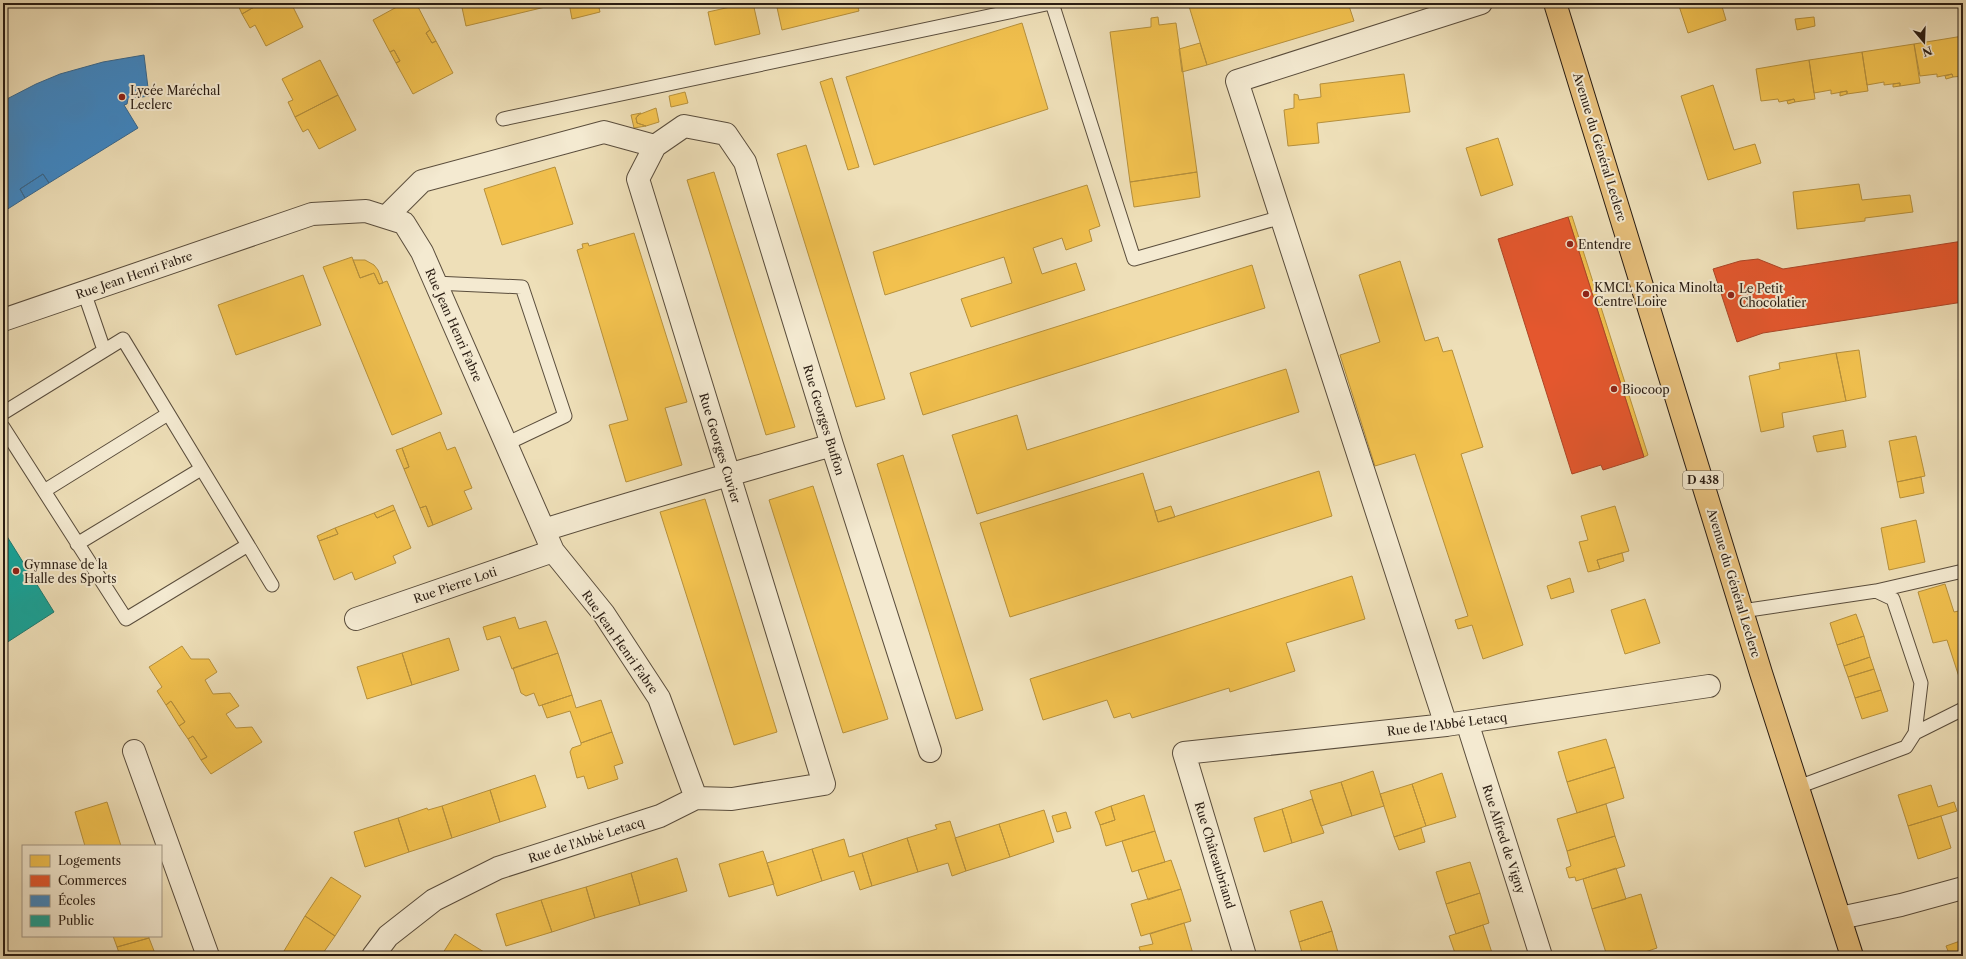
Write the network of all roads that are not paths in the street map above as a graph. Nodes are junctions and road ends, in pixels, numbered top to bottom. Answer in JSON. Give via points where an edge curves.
{"nodes":[{"id":1,"x":1051,"y":3,"type":"edge"},
{"id":2,"x":1481,"y":3,"type":"edge"},
{"id":3,"x":1555,"y":3,"type":"edge"},
{"id":4,"x":503,"y":119,"type":"dead end"},
{"id":5,"x":654,"y":146,"type":"junction"},
{"id":6,"x":386,"y":217,"type":"junction"},
{"id":7,"x":1282,"y":217,"type":"junction"},
{"id":8,"x":435,"y":283,"type":"junction"},
{"id":9,"x":84,"y":292,"type":"junction"},
{"id":10,"x":3,"y":320,"type":"edge"},
{"id":11,"x":104,"y":350,"type":"junction"},
{"id":12,"x":3,"y":413,"type":"edge"},
{"id":13,"x":168,"y":414,"type":"junction"},
{"id":14,"x":3,"y":427,"type":"edge"},
{"id":15,"x":506,"y":444,"type":"junction"},
{"id":16,"x":832,"y":445,"type":"junction"},
{"id":17,"x":201,"y":469,"type":"junction"},
{"id":18,"x":728,"y":476,"type":"junction"},
{"id":19,"x":44,"y":491,"type":"junction"},
{"id":20,"x":544,"y":530,"type":"junction"},
{"id":21,"x":77,"y":544,"type":"junction"},
{"id":22,"x":248,"y":546,"type":"junction"},
{"id":23,"x":553,"y":551,"type":"junction"},
{"id":24,"x":1963,"y":571,"type":"edge"},
{"id":25,"x":272,"y":585,"type":"dead end"},
{"id":26,"x":1876,"y":591,"type":"junction"},
{"id":27,"x":1742,"y":611,"type":"junction"},
{"id":28,"x":356,"y":619,"type":"dead end"},
{"id":29,"x":1709,"y":686,"type":"dead end"},
{"id":30,"x":1963,"y":709,"type":"edge"},
{"id":31,"x":1456,"y":724,"type":"junction"},
{"id":32,"x":1915,"y":733,"type":"junction"},
{"id":33,"x":134,"y":751,"type":"dead end"},
{"id":34,"x":930,"y":751,"type":"dead end"},
{"id":35,"x":1184,"y":753,"type":"joint"},
{"id":36,"x":824,"y":784,"type":"joint"},
{"id":37,"x":1798,"y":787,"type":"junction"},
{"id":38,"x":696,"y":798,"type":"junction"},
{"id":39,"x":1963,"y":888,"type":"edge"},
{"id":40,"x":1840,"y":918,"type":"junction"},
{"id":41,"x":208,"y":956,"type":"edge"},
{"id":42,"x":373,"y":956,"type":"edge"},
{"id":43,"x":1245,"y":956,"type":"edge"},
{"id":44,"x":1541,"y":956,"type":"edge"},
{"id":45,"x":1852,"y":956,"type":"edge"}],
"edges":[{"from":1,"to":4,"type":"lane"},
{"from":1,"to":7,"type":"lane","via":[[1134,259]]},
{"from":2,"to":7,"type":"street","name":"Rue Alfred de Vigny","via":[[1237,81]]},
{"from":3,"to":27,"type":"main road","name":"Avenue du Général Leclerc","number":"D 438"},
{"from":5,"to":6,"type":"street","via":[[604,132],[422,181]]},
{"from":5,"to":16,"type":"street","name":"Rue Georges Buffon","via":[[684,126],[726,134],[745,162]]},
{"from":5,"to":18,"type":"street","name":"Rue Georges Cuvier","via":[[638,179]]},
{"from":6,"to":8,"type":"street","name":"Rue Jean Henri Fabre","via":[[404,223],[422,252]]},
{"from":6,"to":9,"type":"street","name":"Rue Jean Henri Fabre","via":[[366,211],[312,214]]},
{"from":7,"to":31,"type":"street","name":"Rue Alfred de Vigny"},
{"from":8,"to":15,"type":"street","name":"Rue Jean Henri Fabre"},
{"from":8,"to":15,"type":"lane","via":[[522,287],[564,416]]},
{"from":9,"to":10,"type":"street","name":"Rue Jean Henri Fabre"},
{"from":9,"to":11,"type":"lane"},
{"from":11,"to":12,"type":"lane"},
{"from":11,"to":13,"type":"lane","via":[[123,339]]},
{"from":13,"to":17,"type":"lane"},
{"from":13,"to":19,"type":"lane"},
{"from":14,"to":19,"type":"lane"},
{"from":15,"to":20,"type":"street","name":"Rue Jean Henri Fabre"},
{"from":16,"to":18,"type":"street"},
{"from":16,"to":34,"type":"street","name":"Rue Georges Buffon"},
{"from":17,"to":21,"type":"lane"},
{"from":17,"to":22,"type":"lane"},
{"from":18,"to":20,"type":"street"},
{"from":18,"to":36,"type":"street","name":"Rue Georges Cuvier"},
{"from":19,"to":21,"type":"lane"},
{"from":20,"to":23,"type":"street","name":"Rue Jean Henri Fabre"},
{"from":21,"to":22,"type":"lane","via":[[126,619]]},
{"from":22,"to":25,"type":"lane"},
{"from":23,"to":28,"type":"street","name":"Rue Pierre Loti"},
{"from":23,"to":38,"type":"street","name":"Rue Jean Henri Fabre","via":[[604,614],[659,698]]},
{"from":24,"to":26,"type":"lane"},
{"from":26,"to":27,"type":"lane"},
{"from":26,"to":32,"type":"lane","via":[[1893,599],[1920,683]]},
{"from":27,"to":37,"type":"main road","name":"Avenue du Général Leclerc","number":"D 438"},
{"from":29,"to":31,"type":"street","name":"Rue de l'Abbé Letacq"},
{"from":30,"to":32,"type":"lane"},
{"from":31,"to":35,"type":"street","name":"Rue de l'Abbé Letacq"},
{"from":31,"to":44,"type":"street","name":"Rue Alfred de Vigny"},
{"from":32,"to":37,"type":"lane","via":[[1906,747]]},
{"from":33,"to":41,"type":"street"},
{"from":35,"to":43,"type":"street","name":"Rue Châteaubriand"},
{"from":36,"to":38,"type":"street","name":"Rue de l'Abbé Letacq","via":[[732,799]]},
{"from":37,"to":40,"type":"main road","name":"Avenue du Général Leclerc","number":"D 438"},
{"from":38,"to":42,"type":"street","name":"Rue de l'Abbé Letacq","via":[[660,816],[498,868],[434,900],[388,936]]},
{"from":39,"to":40,"type":"street"},
{"from":40,"to":45,"type":"main road","name":"Avenue du Général Leclerc","number":"D 438"}]}
